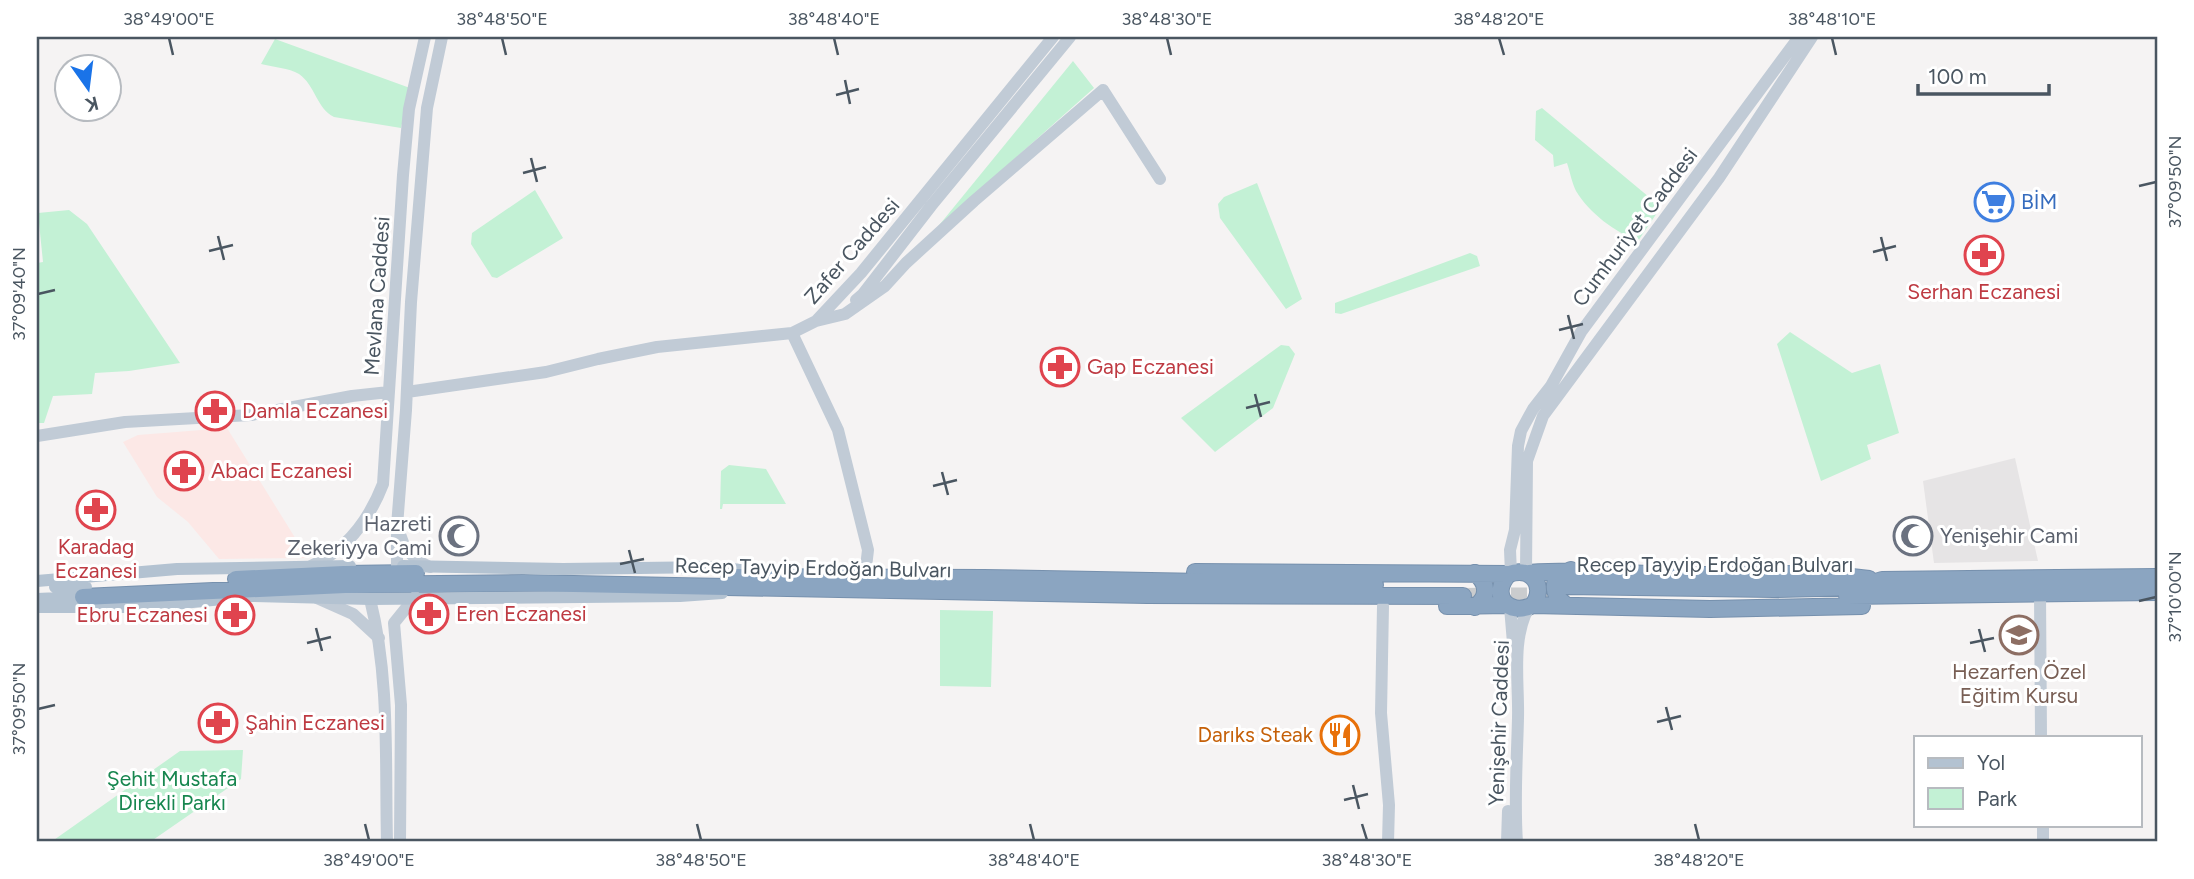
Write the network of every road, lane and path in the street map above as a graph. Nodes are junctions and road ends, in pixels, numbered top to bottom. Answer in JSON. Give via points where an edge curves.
{"nodes":[{"id":1,"x":425,"y":37,"type":"edge"},
{"id":2,"x":442,"y":37,"type":"edge"},
{"id":3,"x":1053,"y":37,"type":"edge"},
{"id":4,"x":1070,"y":37,"type":"edge"},
{"id":5,"x":1798,"y":37,"type":"edge"},
{"id":6,"x":1812,"y":37,"type":"edge"},
{"id":7,"x":1160,"y":179,"type":"dead end"},
{"id":8,"x":816,"y":321,"type":"junction"},
{"id":9,"x":792,"y":333,"type":"junction"},
{"id":10,"x":389,"y":392,"type":"junction"},
{"id":11,"x":407,"y":392,"type":"junction"},
{"id":12,"x":37,"y":436,"type":"edge"},
{"id":13,"x":397,"y":526,"type":"junction"},
{"id":14,"x":397,"y":566,"type":"junction"},
{"id":15,"x":307,"y":567,"type":"junction"},
{"id":16,"x":431,"y":567,"type":"junction"},
{"id":17,"x":1573,"y":570,"type":"junction"},
{"id":18,"x":1475,"y":573,"type":"junction"},
{"id":19,"x":1519,"y":573,"type":"junction"},
{"id":20,"x":861,"y":576,"type":"junction"},
{"id":21,"x":2157,"y":578,"type":"edge"},
{"id":22,"x":1882,"y":580,"type":"junction"},
{"id":23,"x":37,"y":581,"type":"edge"},
{"id":24,"x":801,"y":582,"type":"junction"},
{"id":25,"x":37,"y":588,"type":"edge"},
{"id":26,"x":1149,"y":588,"type":"junction"},
{"id":27,"x":85,"y":592,"type":"junction"},
{"id":28,"x":2157,"y":592,"type":"edge"},
{"id":29,"x":2040,"y":593,"type":"junction"},
{"id":30,"x":1466,"y":596,"type":"junction"},
{"id":31,"x":1567,"y":596,"type":"junction"},
{"id":32,"x":415,"y":597,"type":"junction"},
{"id":33,"x":317,"y":598,"type":"junction"},
{"id":34,"x":37,"y":599,"type":"edge"},
{"id":35,"x":370,"y":599,"type":"junction"},
{"id":36,"x":1383,"y":606,"type":"junction"},
{"id":37,"x":1509,"y":606,"type":"junction"},
{"id":38,"x":1531,"y":606,"type":"junction"},
{"id":39,"x":37,"y":607,"type":"edge"},
{"id":40,"x":380,"y":638,"type":"junction"},
{"id":41,"x":2042,"y":736,"type":"edge"},
{"id":42,"x":387,"y":842,"type":"edge"},
{"id":43,"x":400,"y":842,"type":"edge"},
{"id":44,"x":1388,"y":842,"type":"edge"},
{"id":45,"x":1507,"y":842,"type":"edge"},
{"id":46,"x":1517,"y":842,"type":"edge"}],
"edges":[{"from":1,"to":10,"type":"main road","name":"Mevlana Caddesi","via":[[403,175]]},
{"from":2,"to":11,"type":"main road","name":"Mevlana Caddesi","via":[[427,108]]},
{"from":3,"to":8,"type":"main road","name":"Zafer Caddesi","via":[[861,273]]},
{"from":4,"to":8,"type":"main road","name":"Zafer Caddesi","via":[[863,294],[843,310]]},
{"from":5,"to":19,"type":"main road","name":"Cumhuriyet Caddesi","via":[[1581,332],[1521,431],[1510,550]]},
{"from":6,"to":19,"type":"main road","name":"Cumhuriyet Caddesi","via":[[1719,178],[1543,416],[1527,461]]},
{"from":7,"to":8,"type":"main road","via":[[1103,90],[974,201],[885,286],[851,311]]},
{"from":8,"to":9,"type":"main road"},
{"from":9,"to":11,"type":"main road","via":[[657,347],[546,373]]},
{"from":9,"to":20,"type":"main road","via":[[843,447],[868,550]]},
{"from":10,"to":12,"type":"main road","via":[[251,415],[125,422]]},
{"from":10,"to":15,"type":"main road","name":"Mevlana Caddesi","via":[[385,474],[376,503],[346,544]]},
{"from":11,"to":13,"type":"main road","name":"Mevlana Caddesi"},
{"from":13,"to":14,"type":"main road","name":"Mevlana Caddesi"},
{"from":13,"to":16,"type":"main road","via":[[405,548]]},
{"from":14,"to":15,"type":"main road"},
{"from":14,"to":16,"type":"main road"},
{"from":15,"to":23,"type":"main road","via":[[177,569]]},
{"from":16,"to":24,"type":"main road","via":[[715,568]]},
{"from":17,"to":19,"type":"highway"},
{"from":17,"to":22,"type":"highway","via":[[1675,575],[1779,573]]},
{"from":17,"to":31,"type":"highway","via":[[1559,575],[1555,583],[1556,595]]},
{"from":18,"to":19,"type":"highway"},
{"from":18,"to":26,"type":"highway","via":[[1196,571]]},
{"from":18,"to":30,"type":"highway","via":[[1486,590],[1481,602]]},
{"from":19,"to":37,"type":"highway","via":[[1500,589]]},
{"from":19,"to":38,"type":"highway","via":[[1537,582],[1538,595]]},
{"from":20,"to":24,"type":"highway","name":"Recep Tayyip Erdoğan Bulvarı"},
{"from":20,"to":26,"type":"highway","name":"Recep Tayyip Erdoğan Bulvarı"},
{"from":21,"to":22,"type":"highway","name":"Recep Tayyip Erdoğan Bulvarı"},
{"from":22,"to":31,"type":"highway","name":"Recep Tayyip Erdoğan Bulvarı","via":[[1859,587]]},
{"from":24,"to":26,"type":"highway","name":"Recep Tayyip Erdoğan Bulvarı"},
{"from":24,"to":27,"type":"highway","name":"Recep Tayyip Erdoğan Bulvarı","via":[[743,588],[523,583]]},
{"from":24,"to":27,"type":"highway","name":"Recep Tayyip Erdoğan Bulvarı","via":[[521,573],[344,574]]},
{"from":24,"to":32,"type":"main road","via":[[680,596]]},
{"from":25,"to":27,"type":"main road","name":"Recep Tayyip Erdoğan Bulvarı"},
{"from":26,"to":30,"type":"highway","name":"Recep Tayyip Erdoğan Bulvarı"},
{"from":26,"to":36,"type":"highway","via":[[1266,604]]},
{"from":27,"to":34,"type":"main road","name":"Recep Tayyip Erdoğan Bulvarı"},
{"from":28,"to":29,"type":"highway","name":"Recep Tayyip Erdoğan Bulvarı"},
{"from":29,"to":31,"type":"highway","name":"Recep Tayyip Erdoğan Bulvarı"},
{"from":29,"to":41,"type":"main road"},
{"from":30,"to":36,"type":"highway"},
{"from":30,"to":37,"type":"highway"},
{"from":31,"to":38,"type":"highway"},
{"from":32,"to":35,"type":"main road"},
{"from":32,"to":43,"type":"main road","via":[[394,623],[401,705]]},
{"from":33,"to":35,"type":"main road"},
{"from":33,"to":39,"type":"main road","via":[[252,596],[143,607]]},
{"from":33,"to":40,"type":"main road","via":[[354,614]]},
{"from":35,"to":40,"type":"main road"},
{"from":36,"to":44,"type":"main road","via":[[1381,713]]},
{"from":37,"to":38,"type":"highway","via":[[1520,610]]},
{"from":37,"to":45,"type":"main road","name":"Yenişehir Caddesi","via":[[1514,717]]},
{"from":38,"to":46,"type":"main road","name":"Yenişehir Caddesi","via":[[1522,619],[1518,649]]},
{"from":40,"to":42,"type":"main road"}]}
